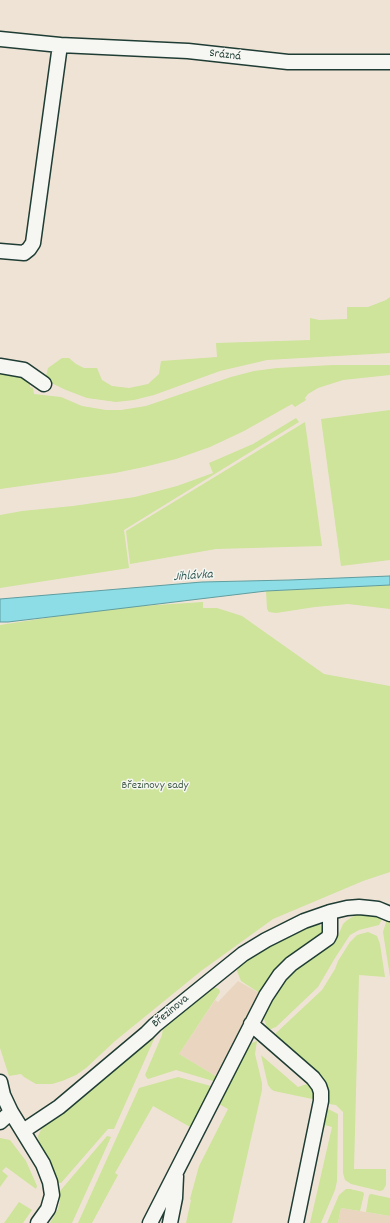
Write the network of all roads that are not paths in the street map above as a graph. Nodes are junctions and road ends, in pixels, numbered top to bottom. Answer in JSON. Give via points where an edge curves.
{"nodes":[{"id":1,"x":0,"y":39,"type":"edge"},
{"id":2,"x":60,"y":45,"type":"junction"},
{"id":3,"x":390,"y":62,"type":"edge"},
{"id":4,"x":0,"y":251,"type":"edge"},
{"id":5,"x":0,"y":366,"type":"edge"},
{"id":6,"x":44,"y":384,"type":"dead end"},
{"id":7,"x":330,"y":912,"type":"junction"},
{"id":8,"x":390,"y":914,"type":"edge"},
{"id":9,"x":251,"y":1024,"type":"junction"},
{"id":10,"x":0,"y":1082,"type":"edge"},
{"id":11,"x":12,"y":1112,"type":"junction"},
{"id":12,"x":0,"y":1122,"type":"edge"},
{"id":13,"x":23,"y":1131,"type":"junction"},
{"id":14,"x":177,"y":1172,"type":"junction"},
{"id":15,"x":38,"y":1223,"type":"edge"},
{"id":16,"x":150,"y":1223,"type":"edge"},
{"id":17,"x":170,"y":1223,"type":"edge"},
{"id":18,"x":296,"y":1223,"type":"edge"}],
"edges":[{"from":1,"to":2,"type":"street","name":"Srázná"},
{"from":2,"to":3,"type":"street","name":"Srázná","via":[[188,51],[288,62]]},
{"from":2,"to":4,"type":"street","via":[[33,243],[24,253]]},
{"from":5,"to":6,"type":"street","via":[[24,370]]},
{"from":7,"to":8,"type":"street","name":"Březinova","via":[[359,907],[378,909]]},
{"from":7,"to":9,"type":"street","via":[[328,938],[291,964],[280,976]]},
{"from":7,"to":13,"type":"street","name":"Březinova","via":[[304,921],[243,954],[59,1107]]},
{"from":9,"to":14,"type":"street"},
{"from":9,"to":18,"type":"street","via":[[313,1078],[321,1092]]},
{"from":10,"to":11,"type":"street","via":[[3,1095]]},
{"from":11,"to":12,"type":"street"},
{"from":11,"to":13,"type":"street"},
{"from":13,"to":15,"type":"street","via":[[43,1164],[50,1182],[52,1195],[48,1208]]},
{"from":14,"to":16,"type":"street"},
{"from":14,"to":17,"type":"street"}]}
